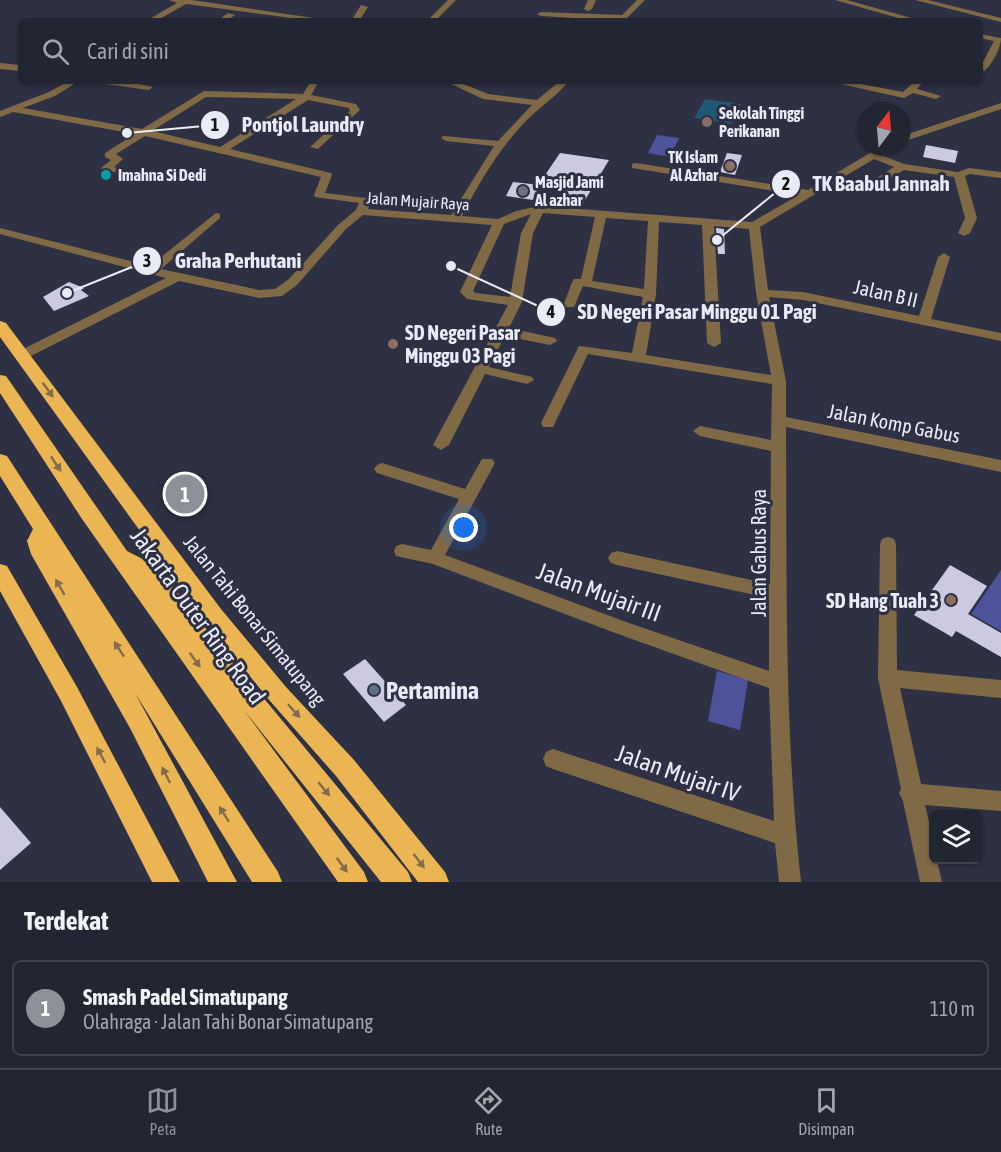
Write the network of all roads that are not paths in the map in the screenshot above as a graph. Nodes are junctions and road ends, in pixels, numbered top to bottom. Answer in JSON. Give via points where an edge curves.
{"nodes":[{"id":1,"x":173,"y":0,"type":"edge"},
{"id":2,"x":233,"y":0,"type":"edge"},
{"id":3,"x":262,"y":0,"type":"edge"},
{"id":4,"x":452,"y":0,"type":"edge"},
{"id":5,"x":592,"y":0,"type":"edge"},
{"id":6,"x":641,"y":0,"type":"edge"},
{"id":7,"x":839,"y":0,"type":"edge"},
{"id":8,"x":919,"y":0,"type":"edge"},
{"id":9,"x":186,"y":1,"type":"edge"},
{"id":10,"x":932,"y":1,"type":"edge"},
{"id":11,"x":853,"y":2,"type":"edge"},
{"id":12,"x":222,"y":6,"type":"junction"},
{"id":13,"x":364,"y":7,"type":"dead end"},
{"id":14,"x":588,"y":9,"type":"dead end"},
{"id":15,"x":243,"y":10,"type":"junction"},
{"id":16,"x":992,"y":11,"type":"dead end"},
{"id":17,"x":272,"y":14,"type":"junction"},
{"id":18,"x":541,"y":14,"type":"dead end"},
{"id":19,"x":231,"y":15,"type":"dead end"},
{"id":20,"x":158,"y":16,"type":"junction"},
{"id":21,"x":983,"y":16,"type":"junction"},
{"id":22,"x":155,"y":18,"type":"edge"},
{"id":23,"x":165,"y":18,"type":"edge"},
{"id":24,"x":226,"y":18,"type":"edge"},
{"id":25,"x":266,"y":18,"type":"edge"},
{"id":26,"x":305,"y":18,"type":"edge"},
{"id":27,"x":357,"y":18,"type":"edge"},
{"id":28,"x":435,"y":18,"type":"edge"},
{"id":29,"x":605,"y":18,"type":"edge"},
{"id":30,"x":622,"y":18,"type":"edge"},
{"id":31,"x":908,"y":18,"type":"edge"},
{"id":32,"x":1001,"y":20,"type":"edge"},
{"id":33,"x":983,"y":37,"type":"edge"},
{"id":34,"x":1000,"y":40,"type":"edge"},
{"id":35,"x":0,"y":66,"type":"edge"},
{"id":36,"x":17,"y":68,"type":"edge"},
{"id":37,"x":984,"y":68,"type":"dead end"},
{"id":38,"x":70,"y":84,"type":"edge"},
{"id":39,"x":127,"y":84,"type":"edge"},
{"id":40,"x":313,"y":84,"type":"edge"},
{"id":41,"x":456,"y":84,"type":"edge"},
{"id":42,"x":562,"y":84,"type":"edge"},
{"id":43,"x":847,"y":84,"type":"edge"},
{"id":44,"x":917,"y":84,"type":"edge"},
{"id":45,"x":149,"y":87,"type":"dead end"},
{"id":46,"x":911,"y":90,"type":"junction"},
{"id":47,"x":306,"y":96,"type":"junction"},
{"id":48,"x":936,"y":96,"type":"dead end"},
{"id":49,"x":542,"y":103,"type":"junction"},
{"id":50,"x":12,"y":109,"type":"junction"},
{"id":51,"x":997,"y":110,"type":"edge"},
{"id":52,"x":0,"y":114,"type":"edge"},
{"id":53,"x":142,"y":132,"type":"junction"},
{"id":54,"x":911,"y":136,"type":"edge"},
{"id":55,"x":446,"y":138,"type":"dead end"},
{"id":56,"x":500,"y":144,"type":"junction"},
{"id":57,"x":315,"y":147,"type":"dead end"},
{"id":58,"x":221,"y":151,"type":"junction"},
{"id":59,"x":876,"y":157,"type":"joint"},
{"id":60,"x":636,"y":166,"type":"dead end"},
{"id":61,"x":898,"y":166,"type":"junction"},
{"id":62,"x":120,"y":171,"type":"dead end"},
{"id":63,"x":959,"y":175,"type":"junction"},
{"id":64,"x":1001,"y":175,"type":"edge"},
{"id":65,"x":868,"y":188,"type":"dead end"},
{"id":66,"x":808,"y":193,"type":"junction"},
{"id":67,"x":538,"y":209,"type":"junction"},
{"id":68,"x":361,"y":212,"type":"junction"},
{"id":69,"x":601,"y":215,"type":"junction"},
{"id":70,"x":216,"y":216,"type":"dead end"},
{"id":71,"x":654,"y":218,"type":"junction"},
{"id":72,"x":454,"y":220,"type":"junction"},
{"id":73,"x":499,"y":222,"type":"junction"},
{"id":74,"x":708,"y":223,"type":"junction"},
{"id":75,"x":754,"y":225,"type":"junction"},
{"id":76,"x":2,"y":231,"type":"dead end"},
{"id":77,"x":964,"y":233,"type":"dead end"},
{"id":78,"x":944,"y":257,"type":"dead end"},
{"id":79,"x":152,"y":271,"type":"junction"},
{"id":80,"x":177,"y":277,"type":"junction"},
{"id":81,"x":586,"y":282,"type":"junction"},
{"id":82,"x":765,"y":293,"type":"junction"},
{"id":83,"x":650,"y":294,"type":"junction"},
{"id":84,"x":516,"y":302,"type":"junction"},
{"id":85,"x":570,"y":304,"type":"dead end"},
{"id":86,"x":924,"y":321,"type":"junction"},
{"id":87,"x":0,"y":326,"type":"edge"},
{"id":88,"x":502,"y":331,"type":"junction"},
{"id":89,"x":1001,"y":337,"type":"edge"},
{"id":90,"x":550,"y":341,"type":"dead end"},
{"id":91,"x":714,"y":343,"type":"dead end"},
{"id":92,"x":22,"y":355,"type":"junction"},
{"id":93,"x":638,"y":359,"type":"junction"},
{"id":94,"x":482,"y":369,"type":"junction"},
{"id":95,"x":0,"y":380,"type":"edge"},
{"id":96,"x":527,"y":380,"type":"dead end"},
{"id":97,"x":779,"y":381,"type":"junction"},
{"id":98,"x":548,"y":423,"type":"dead end"},
{"id":99,"x":788,"y":423,"type":"junction"},
{"id":100,"x":700,"y":430,"type":"dead end"},
{"id":101,"x":441,"y":445,"type":"dead end"},
{"id":102,"x":779,"y":447,"type":"junction"},
{"id":103,"x":0,"y":461,"type":"edge"},
{"id":104,"x":487,"y":463,"type":"dead end"},
{"id":105,"x":1001,"y":466,"type":"edge"},
{"id":106,"x":382,"y":468,"type":"dead end"},
{"id":107,"x":469,"y":496,"type":"junction"},
{"id":108,"x":43,"y":529,"type":"junction"},
{"id":109,"x":888,"y":544,"type":"dead end"},
{"id":110,"x":402,"y":551,"type":"dead end"},
{"id":111,"x":121,"y":557,"type":"junction"},
{"id":112,"x":435,"y":558,"type":"junction"},
{"id":113,"x":617,"y":558,"type":"dead end"},
{"id":114,"x":0,"y":572,"type":"edge"},
{"id":115,"x":780,"y":593,"type":"junction"},
{"id":116,"x":888,"y":678,"type":"junction"},
{"id":117,"x":778,"y":683,"type":"junction"},
{"id":118,"x":1001,"y":689,"type":"edge"},
{"id":119,"x":553,"y":759,"type":"dead end"},
{"id":120,"x":910,"y":793,"type":"junction"},
{"id":121,"x":1001,"y":801,"type":"edge"},
{"id":122,"x":785,"y":835,"type":"junction"},
{"id":123,"x":166,"y":882,"type":"edge"},
{"id":124,"x":223,"y":882,"type":"edge"},
{"id":125,"x":268,"y":882,"type":"edge"},
{"id":126,"x":354,"y":882,"type":"edge"},
{"id":127,"x":398,"y":882,"type":"edge"},
{"id":128,"x":435,"y":882,"type":"edge"},
{"id":129,"x":790,"y":882,"type":"edge"},
{"id":130,"x":931,"y":882,"type":"edge"}],
"edges":[{"from":1,"to":9,"type":"street"},
{"from":2,"to":12,"type":"street"},
{"from":3,"to":15,"type":"street"},
{"from":4,"to":28,"type":"street"},
{"from":5,"to":14,"type":"street"},
{"from":6,"to":30,"type":"street"},
{"from":7,"to":11,"type":"street"},
{"from":8,"to":10,"type":"street"},
{"from":9,"to":12,"type":"street"},
{"from":9,"to":20,"type":"street"},
{"from":10,"to":21,"type":"street"},
{"from":11,"to":31,"type":"street"},
{"from":12,"to":15,"type":"street"},
{"from":13,"to":27,"type":"street"},
{"from":15,"to":17,"type":"street"},
{"from":16,"to":21,"type":"street"},
{"from":17,"to":25,"type":"street"},
{"from":17,"to":26,"type":"street"},
{"from":18,"to":29,"type":"street"},
{"from":19,"to":24,"type":"street"},
{"from":20,"to":22,"type":"street"},
{"from":20,"to":23,"type":"street"},
{"from":21,"to":32,"type":"street"},
{"from":33,"to":34,"type":"street"},
{"from":34,"to":37,"type":"street"},
{"from":35,"to":36,"type":"street"},
{"from":38,"to":50,"type":"street"},
{"from":39,"to":45,"type":"street"},
{"from":40,"to":47,"type":"street"},
{"from":41,"to":49,"type":"street","via":[[486,97]]},
{"from":42,"to":49,"type":"street"},
{"from":43,"to":46,"type":"street","via":[[901,94]]},
{"from":44,"to":46,"type":"street"},
{"from":46,"to":48,"type":"street"},
{"from":47,"to":53,"type":"street","via":[[240,91],[204,94]]},
{"from":47,"to":57,"type":"street","via":[[343,103],[355,110]]},
{"from":47,"to":58,"type":"street"},
{"from":49,"to":56,"type":"street","via":[[530,110]]},
{"from":50,"to":52,"type":"street"},
{"from":50,"to":53,"type":"street"},
{"from":51,"to":54,"type":"street"},
{"from":53,"to":58,"type":"street"},
{"from":53,"to":62,"type":"street","via":[[109,154],[118,159],[106,168]]},
{"from":55,"to":56,"type":"street"},
{"from":56,"to":72,"type":"street"},
{"from":58,"to":68,"type":"street","via":[[327,175],[319,195],[365,202]]},
{"from":59,"to":61,"type":"street"},
{"from":59,"to":66,"type":"street"},
{"from":60,"to":66,"type":"street"},
{"from":61,"to":63,"type":"street"},
{"from":61,"to":65,"type":"street"},
{"from":63,"to":64,"type":"street","via":[[969,171]]},
{"from":63,"to":77,"type":"street","via":[[971,218]]},
{"from":66,"to":75,"type":"street"},
{"from":67,"to":69,"type":"street","name":"Jalan Mujair Raya"},
{"from":67,"to":73,"type":"street","name":"Jalan Mujair Raya"},
{"from":67,"to":84,"type":"street","via":[[527,233]]},
{"from":68,"to":72,"type":"street","name":"Jalan Mujair Raya"},
{"from":68,"to":80,"type":"street","name":"Jalan Mujair Raya","via":[[342,226],[293,282],[278,293],[259,294]]},
{"from":69,"to":71,"type":"street","name":"Jalan Mujair Raya"},
{"from":69,"to":81,"type":"street"},
{"from":70,"to":79,"type":"street"},
{"from":71,"to":74,"type":"street","name":"Jalan Mujair Raya"},
{"from":71,"to":83,"type":"street"},
{"from":72,"to":73,"type":"street","name":"Jalan Mujair Raya"},
{"from":73,"to":84,"type":"street","via":[[466,292]]},
{"from":74,"to":75,"type":"street","name":"Jalan Mujair Raya"},
{"from":74,"to":91,"type":"street"},
{"from":75,"to":82,"type":"street","name":"Jalan Gabus Raya"},
{"from":76,"to":79,"type":"street"},
{"from":78,"to":86,"type":"street"},
{"from":79,"to":80,"type":"street"},
{"from":80,"to":92,"type":"street"},
{"from":81,"to":83,"type":"street"},
{"from":81,"to":85,"type":"street","via":[[576,284]]},
{"from":82,"to":86,"type":"street","name":"Jalan B II","via":[[795,295]]},
{"from":82,"to":97,"type":"street","name":"Jalan Gabus Raya"},
{"from":83,"to":93,"type":"street"},
{"from":84,"to":88,"type":"street"},
{"from":86,"to":89,"type":"street","name":"Jalan B II"},
{"from":87,"to":92,"type":"highway","name":"Jalan Tahi Bonar Simatupang"},
{"from":88,"to":90,"type":"street"},
{"from":88,"to":94,"type":"street"},
{"from":92,"to":128,"type":"highway","name":"Jalan Tahi Bonar Simatupang","one_way":true,"via":[[213,615],[345,768]]},
{"from":93,"to":97,"type":"street"},
{"from":93,"to":98,"type":"street","via":[[584,349]]},
{"from":94,"to":96,"type":"street"},
{"from":94,"to":101,"type":"street"},
{"from":95,"to":111,"type":"highway","name":"Jakarta Outer Ring Road","one_way":true},
{"from":97,"to":99,"type":"street","name":"Jalan Gabus Raya"},
{"from":99,"to":102,"type":"street","name":"Jalan Gabus Raya"},
{"from":99,"to":105,"type":"street","name":"Jalan Komp Gabus"},
{"from":100,"to":102,"type":"street"},
{"from":102,"to":115,"type":"street","name":"Jalan Gabus Raya"},
{"from":103,"to":108,"type":"highway"},
{"from":104,"to":107,"type":"street"},
{"from":106,"to":107,"type":"street"},
{"from":107,"to":112,"type":"street"},
{"from":124,"to":108,"type":"highway","one_way":true,"via":[[138,720],[41,554],[37,541]]},
{"from":125,"to":108,"type":"highway","one_way":true},
{"from":109,"to":116,"type":"street"},
{"from":110,"to":112,"type":"street","name":"Jalan Mujair III"},
{"from":111,"to":126,"type":"highway","name":"Jakarta Outer Ring Road","one_way":true},
{"from":111,"to":127,"type":"highway","one_way":true,"via":[[152,573]]},
{"from":112,"to":117,"type":"street","name":"Jalan Mujair III"},
{"from":113,"to":115,"type":"street"},
{"from":123,"to":114,"type":"highway","one_way":true,"via":[[69,694]]},
{"from":115,"to":117,"type":"street","name":"Jalan Gabus Raya"},
{"from":116,"to":118,"type":"street"},
{"from":116,"to":120,"type":"street"},
{"from":117,"to":122,"type":"street","name":"Jalan Gabus Raya"},
{"from":119,"to":122,"type":"street","name":"Jalan Mujair IV"},
{"from":120,"to":121,"type":"street"},
{"from":120,"to":130,"type":"street"},
{"from":122,"to":129,"type":"street","name":"Jalan Gabus Raya"}]}
